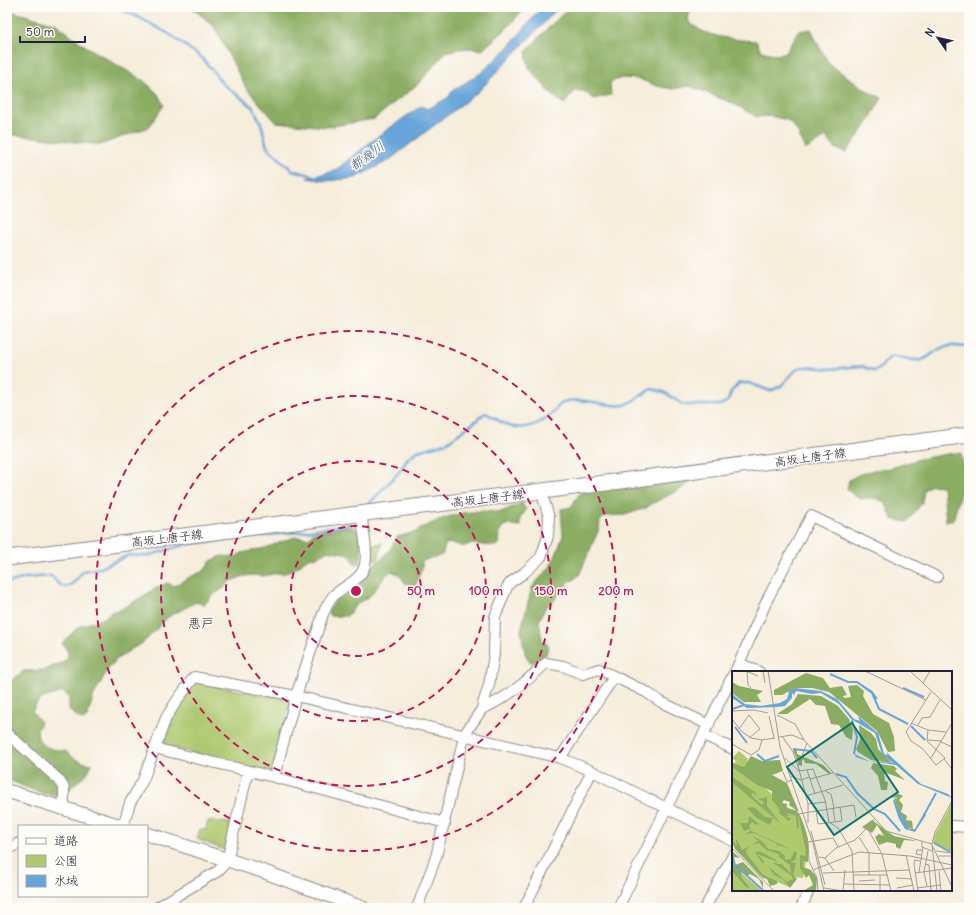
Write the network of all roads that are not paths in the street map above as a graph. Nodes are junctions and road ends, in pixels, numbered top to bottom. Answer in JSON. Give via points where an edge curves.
{"nodes":[{"id":1,"x":969,"y":435,"type":"edge"},
{"id":2,"x":541,"y":491,"type":"junction"},
{"id":3,"x":361,"y":514,"type":"junction"},
{"id":4,"x":7,"y":558,"type":"edge"},
{"id":5,"x":937,"y":577,"type":"dead end"},
{"id":6,"x":739,"y":663,"type":"junction"},
{"id":7,"x":735,"y":671,"type":"edge"},
{"id":8,"x":757,"y":671,"type":"edge"},
{"id":9,"x":614,"y":678,"type":"junction"},
{"id":10,"x":732,"y":678,"type":"edge"},
{"id":11,"x":296,"y":696,"type":"junction"},
{"id":12,"x":482,"y":709,"type":"junction"},
{"id":13,"x":709,"y":725,"type":"junction"},
{"id":14,"x":7,"y":733,"type":"edge"},
{"id":15,"x":464,"y":735,"type":"junction"},
{"id":16,"x":704,"y":735,"type":"junction"},
{"id":17,"x":154,"y":748,"type":"junction"},
{"id":18,"x":732,"y":749,"type":"edge"},
{"id":19,"x":560,"y":758,"type":"junction"},
{"id":20,"x":248,"y":771,"type":"junction"},
{"id":21,"x":592,"y":771,"type":"junction"},
{"id":22,"x":274,"y":777,"type":"junction"},
{"id":23,"x":7,"y":791,"type":"edge"},
{"id":24,"x":64,"y":808,"type":"junction"},
{"id":25,"x":666,"y":809,"type":"junction"},
{"id":26,"x":445,"y":823,"type":"junction"},
{"id":27,"x":119,"y":825,"type":"edge"},
{"id":28,"x":122,"y":825,"type":"edge"},
{"id":29,"x":952,"y":826,"type":"edge"},
{"id":30,"x":969,"y":827,"type":"edge"},
{"id":31,"x":148,"y":834,"type":"edge"},
{"id":32,"x":732,"y":841,"type":"edge"},
{"id":33,"x":18,"y":844,"type":"edge"},
{"id":34,"x":7,"y":850,"type":"edge"},
{"id":35,"x":732,"y":857,"type":"edge"},
{"id":36,"x":227,"y":861,"type":"junction"},
{"id":37,"x":809,"y":891,"type":"edge"},
{"id":38,"x":156,"y":908,"type":"edge"},
{"id":39,"x":363,"y":908,"type":"edge"},
{"id":40,"x":417,"y":908,"type":"edge"},
{"id":41,"x":524,"y":908,"type":"edge"},
{"id":42,"x":618,"y":908,"type":"edge"},
{"id":43,"x":705,"y":908,"type":"edge"},
{"id":44,"x":801,"y":908,"type":"edge"}],
"edges":[{"from":1,"to":2,"type":"main road","name":"高坂上唐子線"},
{"from":2,"to":3,"type":"main road","name":"高坂上唐子線"},
{"from":2,"to":12,"type":"street","via":[[549,516],[548,536],[541,557],[511,582],[502,599],[495,618],[494,654]]},
{"from":3,"to":4,"type":"main road","name":"高坂上唐子線"},
{"from":3,"to":11,"type":"street","via":[[366,557],[364,567],[360,575],[328,602]]},
{"from":5,"to":6,"type":"street","via":[[811,516],[769,596]]},
{"from":6,"to":7,"type":"street"},
{"from":6,"to":8,"type":"street"},
{"from":9,"to":12,"type":"street","via":[[599,669],[583,674],[546,663],[513,691]]},
{"from":9,"to":13,"type":"street"},
{"from":9,"to":19,"type":"street"},
{"from":10,"to":13,"type":"street"},
{"from":11,"to":15,"type":"street"},
{"from":11,"to":17,"type":"street","via":[[194,677],[166,718]]},
{"from":11,"to":22,"type":"street"},
{"from":12,"to":15,"type":"street"},
{"from":13,"to":16,"type":"street"},
{"from":14,"to":24,"type":"street","via":[[59,780],[64,788]]},
{"from":15,"to":19,"type":"street"},
{"from":15,"to":26,"type":"street"},
{"from":16,"to":18,"type":"street"},
{"from":16,"to":25,"type":"street"},
{"from":17,"to":20,"type":"street"},
{"from":17,"to":28,"type":"street"},
{"from":19,"to":21,"type":"street"},
{"from":20,"to":22,"type":"street"},
{"from":20,"to":36,"type":"street"},
{"from":21,"to":25,"type":"street"},
{"from":21,"to":41,"type":"street"},
{"from":22,"to":26,"type":"street"},
{"from":23,"to":24,"type":"street"},
{"from":24,"to":27,"type":"street"},
{"from":25,"to":32,"type":"street"},
{"from":25,"to":42,"type":"street"},
{"from":26,"to":40,"type":"street","via":[[436,857]]},
{"from":29,"to":30,"type":"street"},
{"from":31,"to":36,"type":"street"},
{"from":33,"to":34,"type":"street"},
{"from":35,"to":43,"type":"street"},
{"from":36,"to":38,"type":"street","via":[[218,871]]},
{"from":36,"to":39,"type":"street"},
{"from":37,"to":44,"type":"street"}]}
